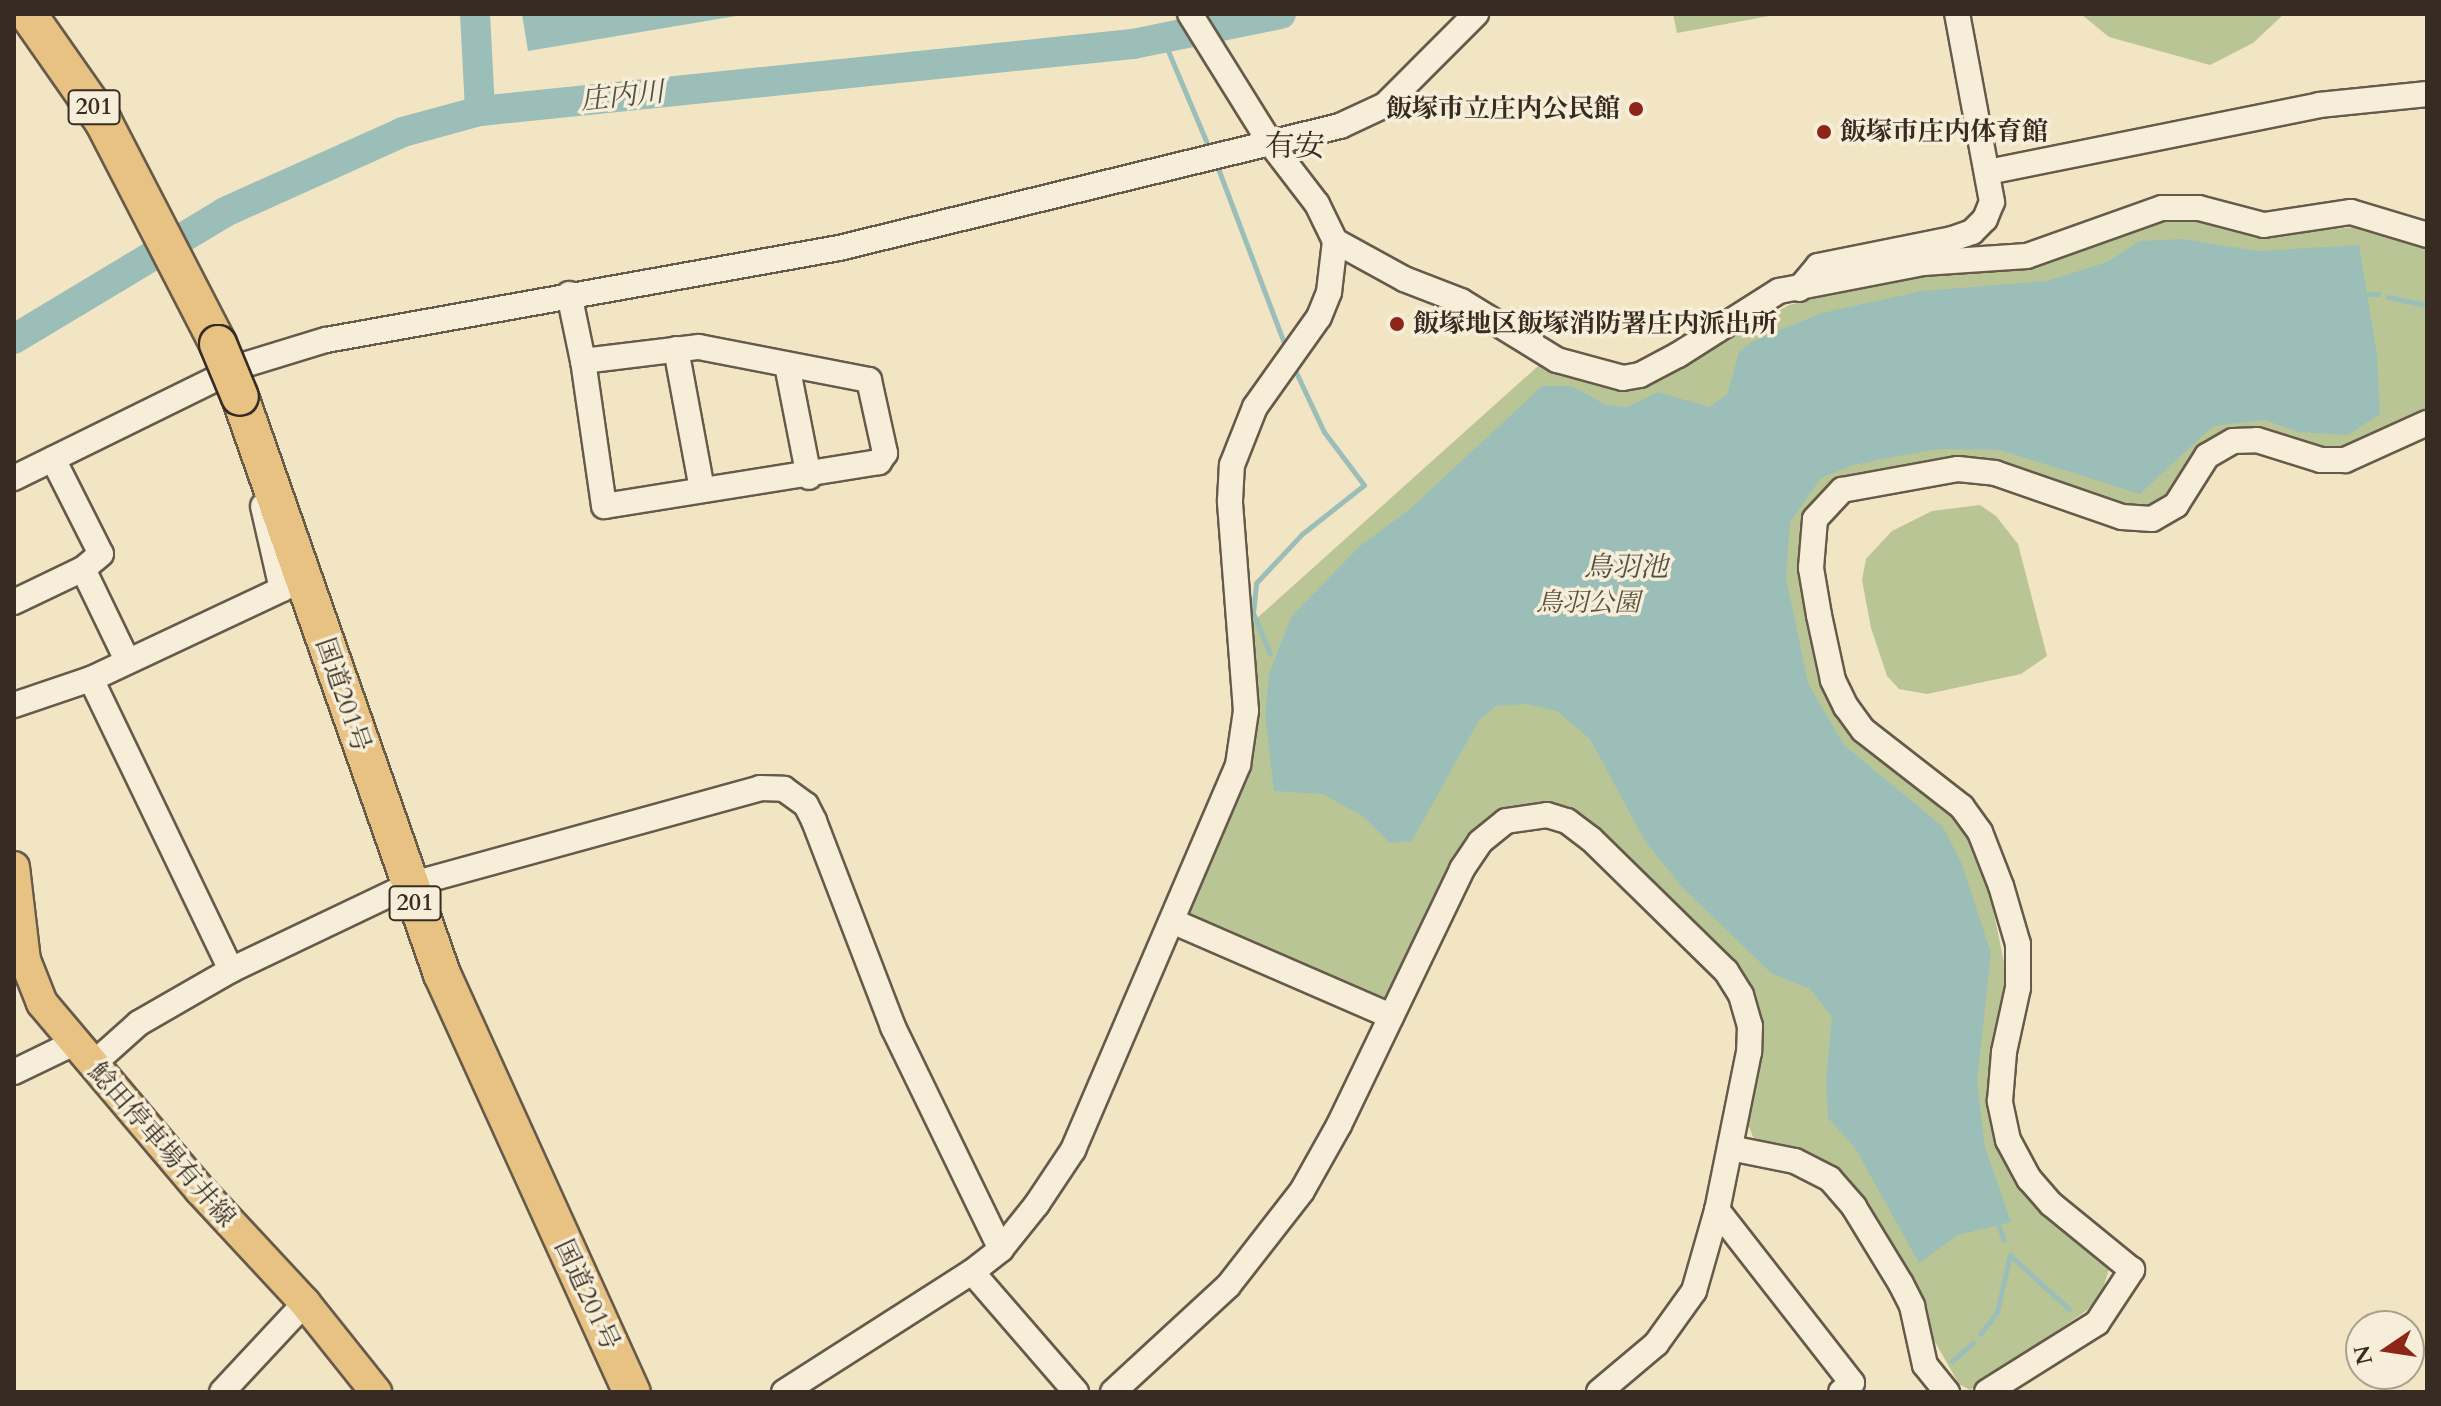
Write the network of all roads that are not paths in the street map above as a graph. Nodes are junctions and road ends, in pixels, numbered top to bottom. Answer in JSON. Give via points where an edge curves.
{"nodes":[{"id":1,"x":28,"y":14,"type":"edge"},
{"id":2,"x":1190,"y":14,"type":"edge"},
{"id":3,"x":1476,"y":14,"type":"edge"},
{"id":4,"x":1957,"y":14,"type":"edge"},
{"id":5,"x":2427,"y":94,"type":"edge"},
{"id":6,"x":1271,"y":144,"type":"junction"},
{"id":7,"x":1988,"y":172,"type":"junction"},
{"id":8,"x":2427,"y":235,"type":"edge"},
{"id":9,"x":1335,"y":241,"type":"junction"},
{"id":10,"x":1799,"y":289,"type":"junction"},
{"id":11,"x":569,"y":294,"type":"junction"},
{"id":12,"x":676,"y":349,"type":"junction"},
{"id":13,"x":583,"y":361,"type":"junction"},
{"id":14,"x":787,"y":365,"type":"junction"},
{"id":15,"x":2427,"y":423,"type":"edge"},
{"id":16,"x":53,"y":459,"type":"junction"},
{"id":17,"x":809,"y":477,"type":"junction"},
{"id":18,"x":14,"y":478,"type":"edge"},
{"id":19,"x":269,"y":481,"type":"junction"},
{"id":20,"x":702,"y":489,"type":"junction"},
{"id":21,"x":83,"y":569,"type":"junction"},
{"id":22,"x":14,"y":602,"type":"edge"},
{"id":23,"x":127,"y":660,"type":"junction"},
{"id":24,"x":91,"y":679,"type":"junction"},
{"id":25,"x":14,"y":705,"type":"edge"},
{"id":26,"x":14,"y":867,"type":"edge"},
{"id":27,"x":409,"y":885,"type":"junction"},
{"id":28,"x":1172,"y":921,"type":"junction"},
{"id":29,"x":17,"y":926,"type":"edge"},
{"id":30,"x":231,"y":970,"type":"junction"},
{"id":31,"x":1391,"y":1016,"type":"junction"},
{"id":32,"x":82,"y":1055,"type":"junction"},
{"id":33,"x":14,"y":1072,"type":"edge"},
{"id":34,"x":1730,"y":1148,"type":"junction"},
{"id":35,"x":1717,"y":1210,"type":"junction"},
{"id":36,"x":1001,"y":1249,"type":"junction"},
{"id":37,"x":972,"y":1272,"type":"junction"},
{"id":38,"x":305,"y":1303,"type":"junction"},
{"id":39,"x":226,"y":1390,"type":"edge"},
{"id":40,"x":376,"y":1392,"type":"edge"},
{"id":41,"x":632,"y":1392,"type":"edge"},
{"id":42,"x":784,"y":1392,"type":"edge"},
{"id":43,"x":1076,"y":1392,"type":"edge"},
{"id":44,"x":1113,"y":1392,"type":"edge"},
{"id":45,"x":1599,"y":1392,"type":"edge"},
{"id":46,"x":1841,"y":1392,"type":"edge"},
{"id":47,"x":1947,"y":1392,"type":"edge"},
{"id":48,"x":1987,"y":1392,"type":"edge"}],
"edges":[{"from":1,"to":19,"type":"highway","name":"国道201号","number":"201","bridge":true,"via":[[103,121],[151,206],[218,344]]},
{"from":2,"to":6,"type":"street"},
{"from":3,"to":6,"type":"street","via":[[1385,105],[1340,126]]},
{"from":4,"to":7,"type":"street"},
{"from":5,"to":7,"type":"street","via":[[2319,105]]},
{"from":6,"to":9,"type":"street","via":[[1317,204]]},
{"from":6,"to":11,"type":"street","via":[[839,248]]},
{"from":7,"to":10,"type":"street","via":[[1992,202],[1972,232],[1818,266]]},
{"from":8,"to":10,"type":"street","via":[[2351,212],[2264,225],[2199,208],[2162,208],[2027,256],[1923,263]]},
{"from":9,"to":10,"type":"street","via":[[1404,279],[1461,301],[1557,360],[1623,378],[1678,355],[1764,298]]},
{"from":9,"to":28,"type":"street","via":[[1329,292],[1319,317],[1255,407],[1232,465],[1246,738]]},
{"from":11,"to":13,"type":"street"},
{"from":11,"to":16,"type":"street","via":[[326,340],[258,361]]},
{"from":12,"to":13,"type":"street"},
{"from":12,"to":14,"type":"street","via":[[699,347]]},
{"from":12,"to":20,"type":"street"},
{"from":13,"to":20,"type":"street","via":[[604,506]]},
{"from":14,"to":17,"type":"street"},
{"from":14,"to":17,"type":"street","via":[[869,380],[885,453],[879,462]]},
{"from":15,"to":48,"type":"street","via":[[2345,460],[2321,460],[2257,440],[2233,441],[2207,456],[2176,505],[2152,519],[2122,517],[1995,473],[1958,469],[1842,490],[1815,519],[1811,568],[1816,600],[1833,680],[1846,707],[1863,730],[1962,807],[1980,832],[2001,886],[2018,944],[2018,988],[2000,1101],[2008,1140],[2029,1179],[2051,1204],[2132,1270],[2097,1323]]},
{"from":16,"to":18,"type":"street"},
{"from":16,"to":21,"type":"street","via":[[101,554]]},
{"from":17,"to":20,"type":"street"},
{"from":19,"to":23,"type":"street","via":[[261,498],[282,589]]},
{"from":19,"to":27,"type":"highway","name":"国道201号","number":"201"},
{"from":21,"to":22,"type":"street"},
{"from":21,"to":23,"type":"street"},
{"from":23,"to":24,"type":"street"},
{"from":24,"to":25,"type":"street"},
{"from":24,"to":30,"type":"street"},
{"from":26,"to":29,"type":"main road","name":"鯰田停車場有井線"},
{"from":27,"to":30,"type":"street"},
{"from":27,"to":36,"type":"street","via":[[760,788],[794,795],[814,821],[893,1027]]},
{"from":27,"to":41,"type":"highway","name":"国道201号","number":"201","via":[[485,1077]]},
{"from":28,"to":31,"type":"street"},
{"from":28,"to":36,"type":"street","via":[[1073,1150]]},
{"from":29,"to":32,"type":"main road","name":"鯰田停車場有井線","via":[[33,982]]},
{"from":30,"to":32,"type":"street"},
{"from":31,"to":34,"type":"street","via":[[1480,842],[1506,821],[1526,816],[1567,821],[1726,971],[1741,995],[1750,1026],[1749,1052]]},
{"from":31,"to":44,"type":"street","via":[[1339,1125],[1270,1234],[1228,1286]]},
{"from":32,"to":33,"type":"street"},
{"from":32,"to":38,"type":"main road","name":"鯰田停車場有井線"},
{"from":34,"to":35,"type":"street"},
{"from":34,"to":47,"type":"street","via":[[1795,1161],[1830,1179],[1854,1207],[1901,1284],[1912,1306],[1925,1365]]},
{"from":35,"to":45,"type":"street","via":[[1694,1291],[1656,1344]]},
{"from":35,"to":46,"type":"street","via":[[1852,1383]]},
{"from":36,"to":37,"type":"street"},
{"from":37,"to":42,"type":"street"},
{"from":37,"to":43,"type":"street"},
{"from":38,"to":39,"type":"street"},
{"from":38,"to":40,"type":"main road","name":"鯰田停車場有井線"}]}
